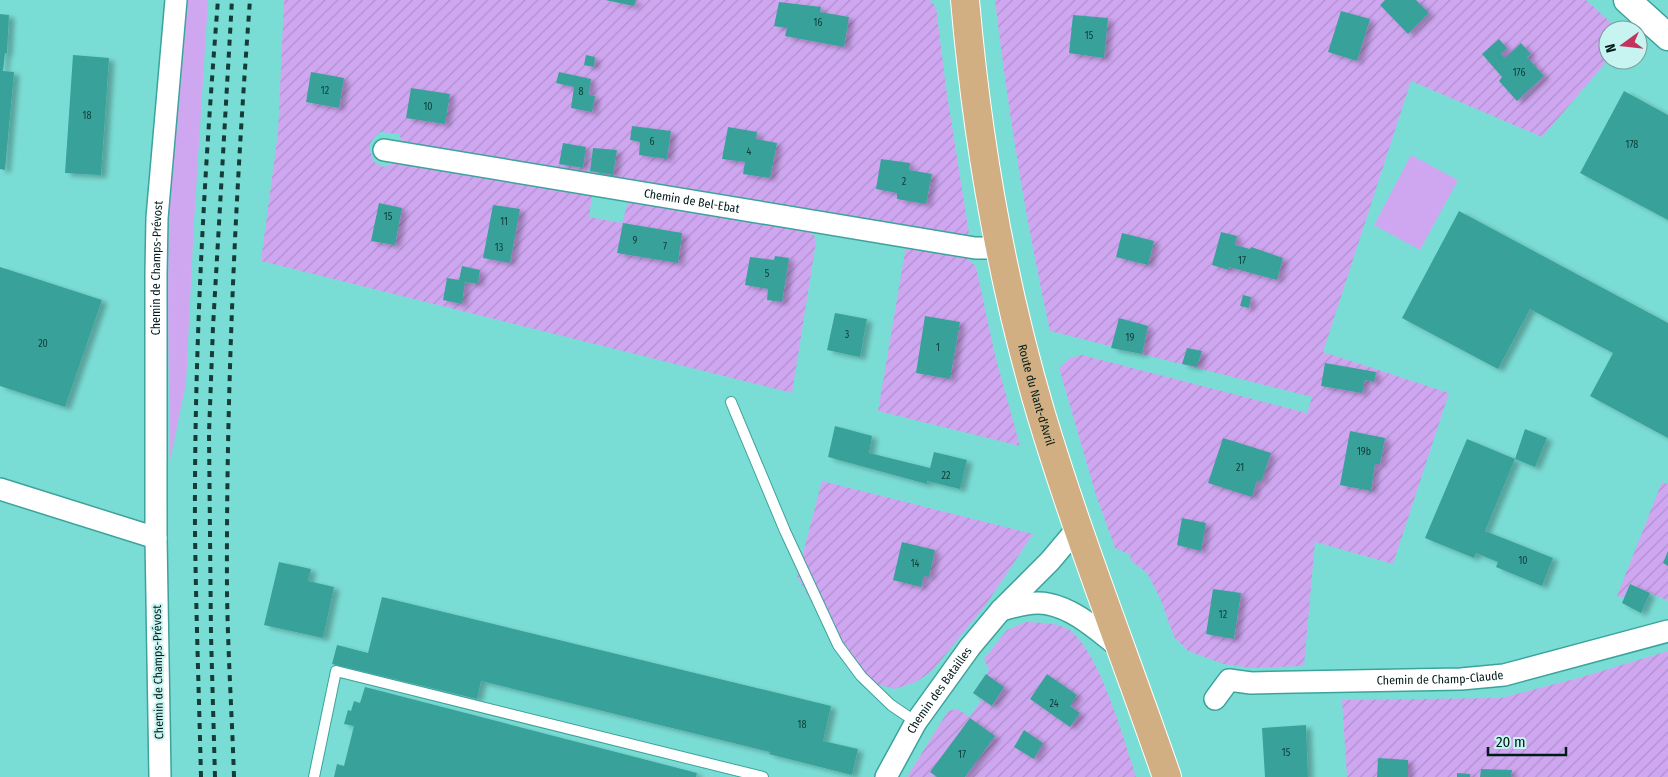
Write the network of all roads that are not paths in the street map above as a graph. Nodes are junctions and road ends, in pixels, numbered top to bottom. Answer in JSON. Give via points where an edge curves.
{"nodes":[{"id":1,"x":176,"y":0,"type":"edge"},
{"id":2,"x":965,"y":0,"type":"edge"},
{"id":3,"x":1627,"y":0,"type":"edge"},
{"id":4,"x":1668,"y":37,"type":"edge"},
{"id":5,"x":384,"y":150,"type":"dead end"},
{"id":6,"x":1001,"y":248,"type":"junction"},
{"id":7,"x":731,"y":402,"type":"dead end"},
{"id":8,"x":0,"y":489,"type":"edge"},
{"id":9,"x":1077,"y":529,"type":"junction"},
{"id":10,"x":156,"y":538,"type":"junction"},
{"id":11,"x":1001,"y":610,"type":"junction"},
{"id":12,"x":1668,"y":631,"type":"edge"},
{"id":13,"x":1119,"y":647,"type":"junction"},
{"id":14,"x":1215,"y":699,"type":"dead end"},
{"id":15,"x":916,"y":722,"type":"junction"},
{"id":16,"x":160,"y":777,"type":"edge"},
{"id":17,"x":314,"y":777,"type":"edge"},
{"id":18,"x":763,"y":777,"type":"edge"},
{"id":19,"x":886,"y":777,"type":"edge"},
{"id":20,"x":1168,"y":777,"type":"edge"}],
"edges":[{"from":1,"to":10,"type":"street","name":"Chemin de Champs-Prévost","via":[[157,227]]},
{"from":2,"to":6,"type":"main road","name":"Route du Nant-d'Avril","via":[[971,67]]},
{"from":3,"to":4,"type":"street"},
{"from":5,"to":6,"type":"street","name":"Chemin de Bel-Ebat","via":[[974,248]]},
{"from":6,"to":9,"type":"main road","name":"Route du Nant-d'Avril","via":[[1026,358]]},
{"from":7,"to":15,"type":"lane","via":[[785,531],[838,645],[867,682],[891,705]]},
{"from":8,"to":10,"type":"street"},
{"from":9,"to":11,"type":"street","name":"Chemin des Batailles"},
{"from":9,"to":13,"type":"main road","name":"Route du Nant-d'Avril"},
{"from":10,"to":16,"type":"street","name":"Chemin de Champs-Prévost"},
{"from":11,"to":13,"type":"street","via":[[1028,604],[1057,607],[1081,619]]},
{"from":11,"to":15,"type":"street","name":"Chemin des Batailles"},
{"from":12,"to":14,"type":"street","name":"Chemin de Champ-Claude","via":[[1504,675],[1331,682],[1251,683],[1229,680]]},
{"from":13,"to":20,"type":"main road","name":"Route du Nant-d'Avril"},
{"from":15,"to":19,"type":"street","name":"Chemin des Batailles"},
{"from":17,"to":18,"type":"lane","via":[[336,671]]}]}
